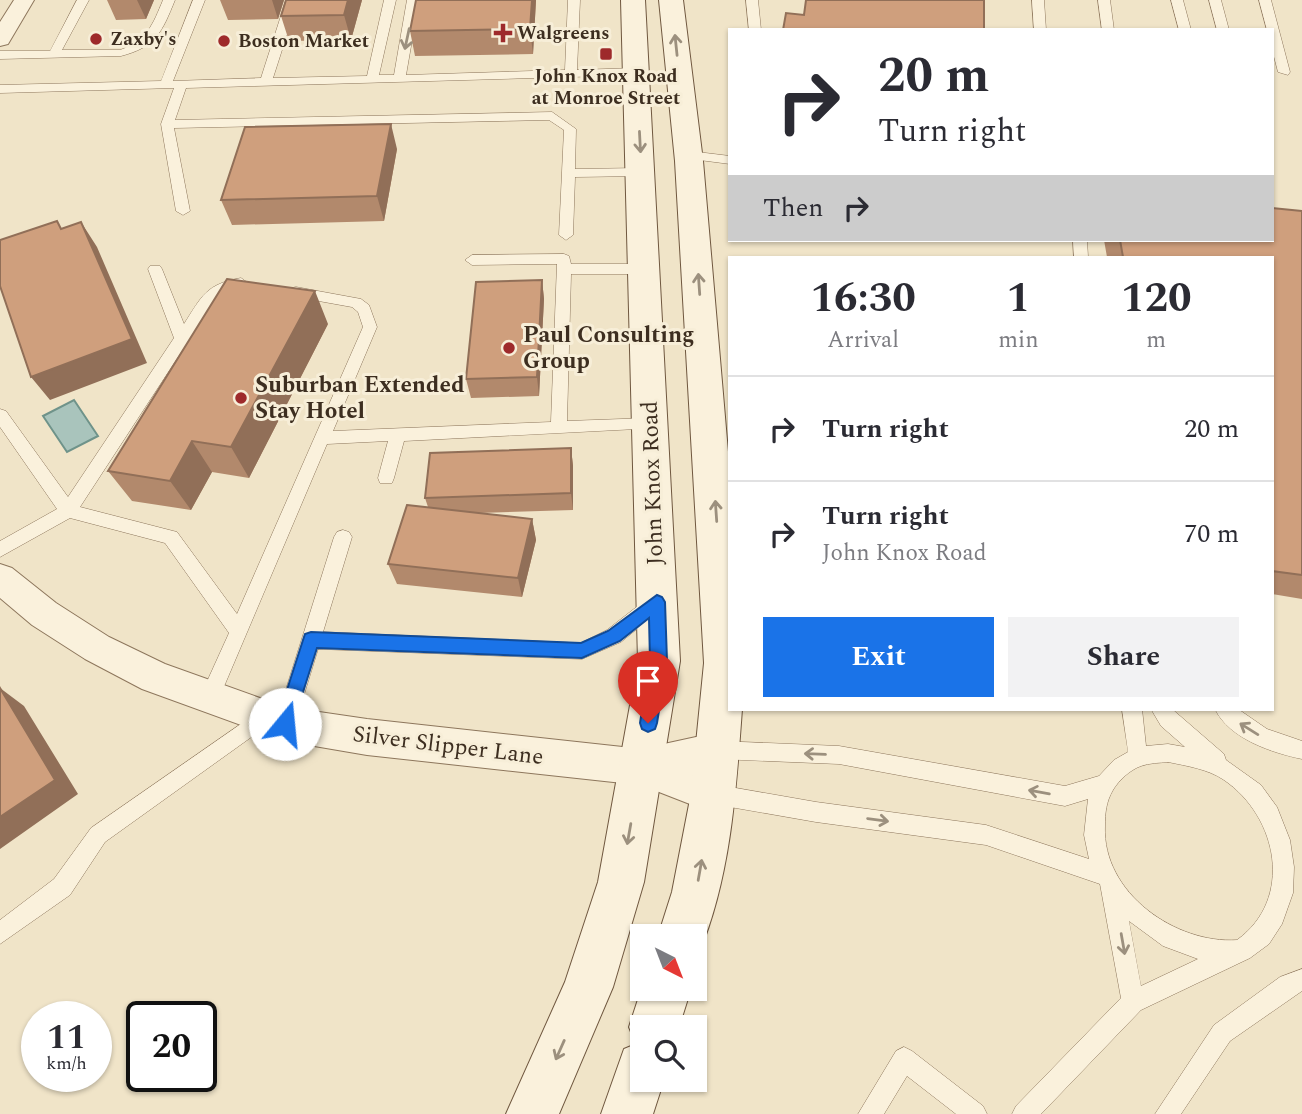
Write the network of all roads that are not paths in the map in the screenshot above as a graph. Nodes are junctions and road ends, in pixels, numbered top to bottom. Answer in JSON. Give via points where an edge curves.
{"nodes":[{"id":1,"x":24,"y":0,"type":"edge"},
{"id":2,"x":83,"y":0,"type":"edge"},
{"id":3,"x":169,"y":0,"type":"edge"},
{"id":4,"x":199,"y":0,"type":"edge"},
{"id":5,"x":292,"y":0,"type":"edge"},
{"id":6,"x":390,"y":0,"type":"edge"},
{"id":7,"x":413,"y":0,"type":"edge"},
{"id":8,"x":574,"y":0,"type":"edge"},
{"id":9,"x":633,"y":0,"type":"edge"},
{"id":10,"x":671,"y":0,"type":"edge"},
{"id":11,"x":752,"y":0,"type":"edge"},
{"id":12,"x":1038,"y":0,"type":"edge"},
{"id":13,"x":1104,"y":0,"type":"edge"},
{"id":14,"x":1177,"y":0,"type":"edge"},
{"id":15,"x":1215,"y":0,"type":"edge"},
{"id":16,"x":1265,"y":0,"type":"edge"},
{"id":17,"x":755,"y":28,"type":"edge"},
{"id":18,"x":1040,"y":28,"type":"edge"},
{"id":19,"x":1108,"y":28,"type":"edge"},
{"id":20,"x":1184,"y":28,"type":"edge"},
{"id":21,"x":1222,"y":28,"type":"edge"},
{"id":22,"x":1272,"y":28,"type":"edge"},
{"id":23,"x":1274,"y":36,"type":"edge"},
{"id":24,"x":0,"y":39,"type":"edge"},
{"id":25,"x":54,"y":54,"type":"junction"},
{"id":26,"x":0,"y":55,"type":"edge"},
{"id":27,"x":636,"y":72,"type":"junction"},
{"id":28,"x":1283,"y":72,"type":"edge"},
{"id":29,"x":571,"y":74,"type":"junction"},
{"id":30,"x":399,"y":78,"type":"junction"},
{"id":31,"x":372,"y":79,"type":"junction"},
{"id":32,"x":266,"y":82,"type":"junction"},
{"id":33,"x":165,"y":85,"type":"junction"},
{"id":34,"x":181,"y":85,"type":"junction"},
{"id":35,"x":0,"y":89,"type":"edge"},
{"id":36,"x":167,"y":124,"type":"junction"},
{"id":37,"x":689,"y":155,"type":"junction"},
{"id":38,"x":728,"y":160,"type":"edge"},
{"id":39,"x":641,"y":172,"type":"junction"},
{"id":40,"x":568,"y":173,"type":"junction"},
{"id":41,"x":183,"y":211,"type":"dead end"},
{"id":42,"x":566,"y":235,"type":"dead end"},
{"id":43,"x":472,"y":260,"type":"dead end"},
{"id":44,"x":155,"y":269,"type":"dead end"},
{"id":45,"x":564,"y":269,"type":"junction"},
{"id":46,"x":645,"y":269,"type":"junction"},
{"id":47,"x":257,"y":285,"type":"edge"},
{"id":48,"x":281,"y":290,"type":"edge"},
{"id":49,"x":182,"y":339,"type":"junction"},
{"id":50,"x":0,"y":415,"type":"edge"},
{"id":51,"x":650,"y":425,"type":"junction"},
{"id":52,"x":559,"y":429,"type":"junction"},
{"id":53,"x":398,"y":435,"type":"junction"},
{"id":54,"x":321,"y":438,"type":"junction"},
{"id":55,"x":386,"y":478,"type":"dead end"},
{"id":56,"x":68,"y":510,"type":"junction"},
{"id":57,"x":343,"y":537,"type":"dead end"},
{"id":58,"x":1,"y":577,"type":"edge"},
{"id":59,"x":657,"y":602,"type":"junction"},
{"id":60,"x":238,"y":631,"type":"junction"},
{"id":61,"x":311,"y":640,"type":"junction"},
{"id":62,"x":210,"y":697,"type":"junction"},
{"id":63,"x":1132,"y":711,"type":"edge"},
{"id":64,"x":1162,"y":711,"type":"edge"},
{"id":65,"x":1226,"y":711,"type":"edge"},
{"id":66,"x":274,"y":720,"type":"junction"},
{"id":67,"x":719,"y":750,"type":"junction"},
{"id":68,"x":1302,"y":750,"type":"edge"},
{"id":69,"x":1138,"y":757,"type":"junction"},
{"id":70,"x":641,"y":767,"type":"junction"},
{"id":71,"x":1233,"y":774,"type":"junction"},
{"id":72,"x":1105,"y":784,"type":"junction"},
{"id":73,"x":713,"y":794,"type":"junction"},
{"id":74,"x":1293,"y":832,"type":"edge"},
{"id":75,"x":1110,"y":881,"type":"junction"},
{"id":76,"x":1297,"y":908,"type":"edge"},
{"id":77,"x":686,"y":924,"type":"edge"},
{"id":78,"x":0,"y":933,"type":"edge"},
{"id":79,"x":1238,"y":951,"type":"junction"},
{"id":80,"x":1302,"y":980,"type":"edge"},
{"id":81,"x":1133,"y":1002,"type":"junction"},
{"id":82,"x":634,"y":1092,"type":"edge"},
{"id":83,"x":532,"y":1114,"type":"edge"},
{"id":84,"x":627,"y":1114,"type":"edge"},
{"id":85,"x":870,"y":1114,"type":"edge"},
{"id":86,"x":975,"y":1114,"type":"edge"},
{"id":87,"x":1024,"y":1114,"type":"edge"},
{"id":88,"x":1167,"y":1114,"type":"edge"}],
"edges":[{"from":1,"to":24,"type":"street"},
{"from":2,"to":25,"type":"lane"},
{"from":3,"to":25,"type":"lane","via":[[152,38],[138,49]]},
{"from":4,"to":33,"type":"lane"},
{"from":5,"to":32,"type":"lane"},
{"from":6,"to":31,"type":"lane"},
{"from":7,"to":30,"type":"lane","one_way":true},
{"from":8,"to":29,"type":"lane"},
{"from":9,"to":27,"type":"main road","name":"John Knox Road"},
{"from":37,"to":10,"type":"main road","one_way":true},
{"from":11,"to":17,"type":"lane"},
{"from":12,"to":18,"type":"lane"},
{"from":13,"to":19,"type":"lane"},
{"from":14,"to":20,"type":"lane"},
{"from":15,"to":21,"type":"lane"},
{"from":16,"to":22,"type":"lane"},
{"from":23,"to":28,"type":"lane"},
{"from":25,"to":26,"type":"lane"},
{"from":27,"to":29,"type":"lane"},
{"from":27,"to":39,"type":"main road","name":"John Knox Road","one_way":true},
{"from":29,"to":30,"type":"lane"},
{"from":30,"to":31,"type":"lane"},
{"from":31,"to":32,"type":"lane"},
{"from":32,"to":34,"type":"lane"},
{"from":33,"to":34,"type":"lane"},
{"from":33,"to":35,"type":"lane"},
{"from":34,"to":36,"type":"lane"},
{"from":36,"to":40,"type":"lane","via":[[552,116],[570,129]]},
{"from":36,"to":41,"type":"lane"},
{"from":37,"to":38,"type":"lane"},
{"from":67,"to":37,"type":"main road","one_way":true,"via":[[726,663]]},
{"from":39,"to":40,"type":"lane"},
{"from":39,"to":46,"type":"main road","name":"John Knox Road"},
{"from":40,"to":42,"type":"lane"},
{"from":43,"to":45,"type":"lane","via":[[564,259]]},
{"from":44,"to":49,"type":"lane"},
{"from":45,"to":46,"type":"lane"},
{"from":45,"to":52,"type":"lane"},
{"from":46,"to":51,"type":"main road","name":"John Knox Road"},
{"from":47,"to":49,"type":"lane","via":[[224,286],[212,293]]},
{"from":48,"to":54,"type":"lane","via":[[356,303],[365,309],[370,327]]},
{"from":49,"to":56,"type":"lane"},
{"from":50,"to":56,"type":"lane"},
{"from":51,"to":52,"type":"lane"},
{"from":51,"to":59,"type":"main road","name":"John Knox Road"},
{"from":52,"to":53,"type":"lane"},
{"from":53,"to":54,"type":"lane"},
{"from":53,"to":55,"type":"lane"},
{"from":54,"to":60,"type":"lane"},
{"from":56,"to":58,"type":"lane"},
{"from":56,"to":60,"type":"lane","via":[[171,537]]},
{"from":57,"to":61,"type":"lane"},
{"from":58,"to":62,"type":"street","name":"Silver Slipper Lane","via":[[44,614],[97,648],[155,677]]},
{"from":59,"to":61,"type":"lane","via":[[614,636],[582,651]]},
{"from":59,"to":70,"type":"main road","name":"John Knox Road","via":[[659,661]]},
{"from":60,"to":62,"type":"lane"},
{"from":61,"to":66,"type":"lane"},
{"from":62,"to":66,"type":"street","name":"Silver Slipper Lane"},
{"from":63,"to":69,"type":"lane"},
{"from":64,"to":71,"type":"lane"},
{"from":68,"to":65,"type":"lane","one_way":true,"via":[[1275,745]]},
{"from":66,"to":70,"type":"street","name":"Silver Slipper Lane","via":[[367,737]]},
{"from":66,"to":78,"type":"lane","via":[[98,835],[62,887]]},
{"from":67,"to":70,"type":"street","name":"Silver Slipper Lane"},
{"from":72,"to":67,"type":"lane","one_way":true,"via":[[1065,796],[839,755]]},
{"from":67,"to":73,"type":"main road"},
{"from":69,"to":71,"type":"lane","via":[[1168,753],[1200,759]]},
{"from":69,"to":72,"type":"lane","via":[[1114,772]]},
{"from":70,"to":73,"type":"street","name":"Silver Slipper Lane"},
{"from":70,"to":83,"type":"main road","name":"John Knox Road","one_way":true,"via":[[621,882],[588,988]]},
{"from":71,"to":74,"type":"lane","via":[[1262,797]]},
{"from":72,"to":75,"type":"lane","via":[[1098,794],[1093,823],[1097,855]]},
{"from":73,"to":75,"type":"lane","one_way":true,"via":[[986,835]]},
{"from":77,"to":73,"type":"main road","one_way":true},
{"from":74,"to":76,"type":"lane"},
{"from":75,"to":79,"type":"lane","via":[[1138,916],[1168,937],[1203,950]]},
{"from":75,"to":81,"type":"lane","one_way":true},
{"from":76,"to":79,"type":"lane","via":[[1267,942]]},
{"from":79,"to":81,"type":"lane"},
{"from":80,"to":88,"type":"lane","via":[[1222,1033]]},
{"from":81,"to":87,"type":"lane"},
{"from":82,"to":84,"type":"main road"},
{"from":85,"to":86,"type":"lane","via":[[904,1059]]}]}
